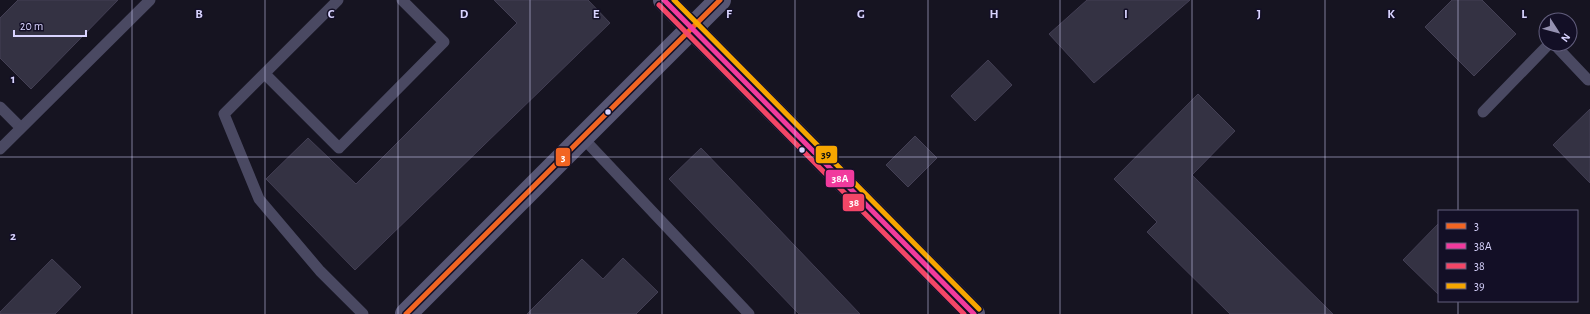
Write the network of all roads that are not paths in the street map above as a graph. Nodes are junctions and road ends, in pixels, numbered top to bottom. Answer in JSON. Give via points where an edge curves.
{"nodes":[{"id":1,"x":150,"y":0,"type":"edge"},
{"id":2,"x":338,"y":0,"type":"edge"},
{"id":3,"x":402,"y":0,"type":"edge"},
{"id":4,"x":664,"y":0,"type":"edge"},
{"id":5,"x":720,"y":0,"type":"edge"},
{"id":6,"x":691,"y":28,"type":"junction"},
{"id":7,"x":1540,"y":52,"type":"edge"},
{"id":8,"x":1562,"y":52,"type":"edge"},
{"id":9,"x":265,"y":74,"type":"junction"},
{"id":10,"x":1590,"y":80,"type":"edge"},
{"id":11,"x":0,"y":107,"type":"edge"},
{"id":12,"x":1483,"y":112,"type":"dead end"},
{"id":13,"x":20,"y":127,"type":"dead end"},
{"id":14,"x":582,"y":137,"type":"junction"},
{"id":15,"x":0,"y":149,"type":"edge"},
{"id":16,"x":363,"y":314,"type":"edge"},
{"id":17,"x":406,"y":314,"type":"edge"},
{"id":18,"x":749,"y":314,"type":"edge"},
{"id":19,"x":974,"y":314,"type":"edge"}],
"edges":[{"from":1,"to":15,"type":"lane"},
{"from":2,"to":9,"type":"lane"},
{"from":3,"to":9,"type":"lane","via":[[444,42],[339,148]]},
{"from":4,"to":6,"type":"street"},
{"from":5,"to":6,"type":"street"},
{"from":6,"to":14,"type":"street"},
{"from":6,"to":19,"type":"street"},
{"from":7,"to":12,"type":"lane"},
{"from":8,"to":10,"type":"lane"},
{"from":9,"to":16,"type":"lane","via":[[224,114],[259,199],[320,270]]},
{"from":11,"to":13,"type":"lane"},
{"from":14,"to":17,"type":"street"},
{"from":14,"to":18,"type":"lane"}]}
